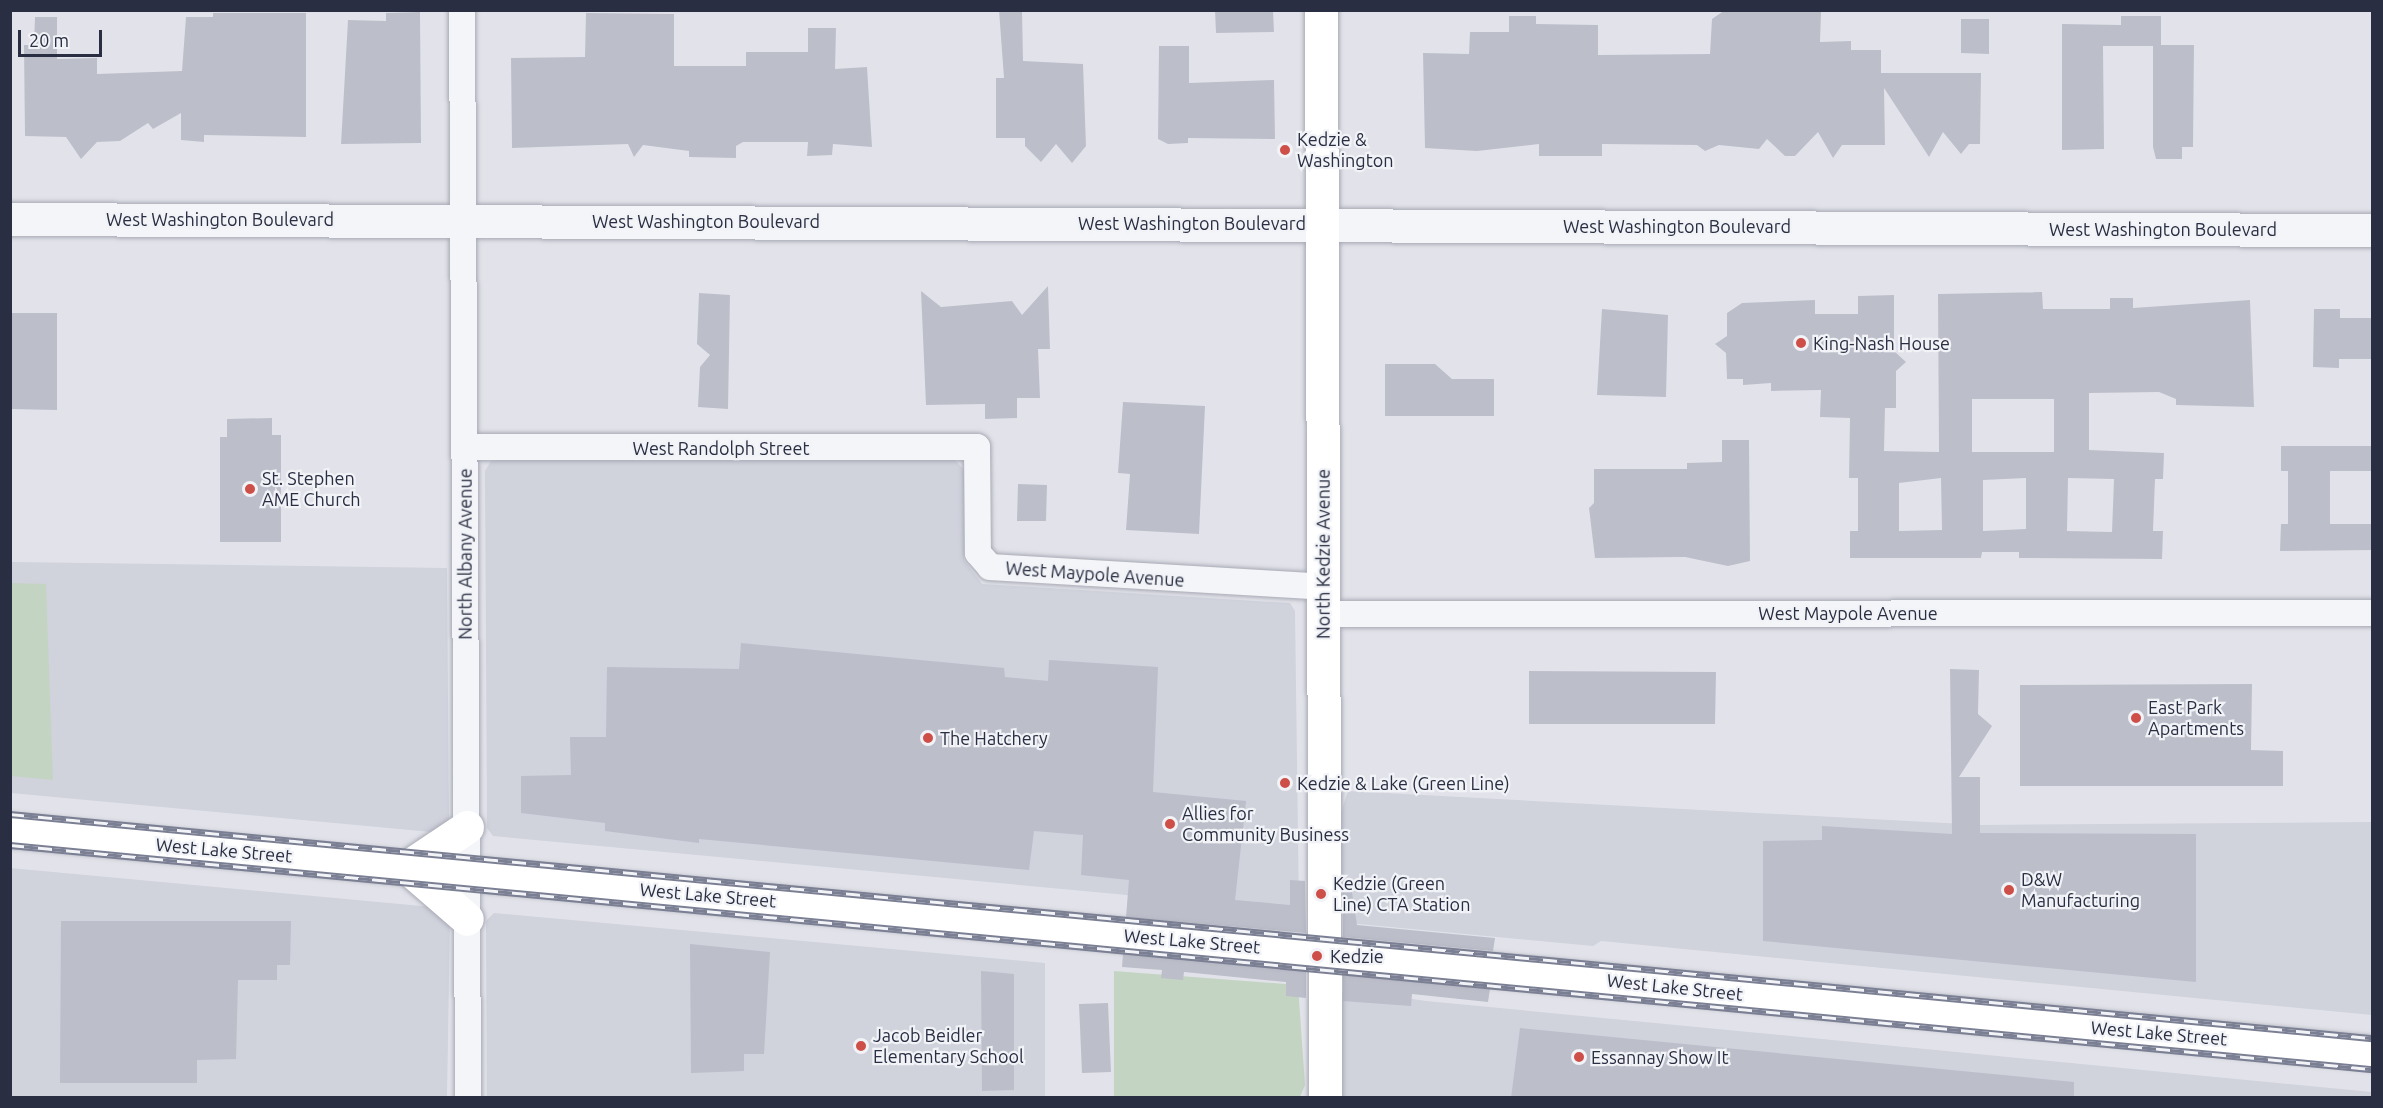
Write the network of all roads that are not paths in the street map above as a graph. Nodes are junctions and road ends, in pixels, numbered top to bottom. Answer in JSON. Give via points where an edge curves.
{"nodes":[{"id":1,"x":462,"y":10,"type":"edge"},
{"id":2,"x":1321,"y":10,"type":"edge"},
{"id":3,"x":10,"y":219,"type":"edge"},
{"id":4,"x":463,"y":220,"type":"junction"},
{"id":5,"x":1322,"y":224,"type":"junction"},
{"id":6,"x":2373,"y":230,"type":"edge"},
{"id":7,"x":465,"y":447,"type":"junction"},
{"id":8,"x":977,"y":447,"type":"joint"},
{"id":9,"x":1323,"y":600,"type":"junction"},
{"id":10,"x":2373,"y":614,"type":"edge"},
{"id":11,"x":467,"y":827,"type":"junction"},
{"id":12,"x":10,"y":830,"type":"edge"},
{"id":13,"x":407,"y":867,"type":"junction"},
{"id":14,"x":466,"y":873,"type":"junction"},
{"id":15,"x":467,"y":919,"type":"junction"},
{"id":16,"x":1324,"y":954,"type":"junction"},
{"id":17,"x":2373,"y":1053,"type":"edge"},
{"id":18,"x":468,"y":1098,"type":"edge"},
{"id":19,"x":1324,"y":1098,"type":"edge"}],
"edges":[{"from":1,"to":4,"type":"street","name":"North Albany Avenue"},
{"from":2,"to":5,"type":"main road","name":"North Kedzie Avenue"},
{"from":3,"to":4,"type":"street","name":"West Washington Boulevard"},
{"from":4,"to":5,"type":"street","name":"West Washington Boulevard"},
{"from":4,"to":7,"type":"street","name":"North Albany Avenue"},
{"from":5,"to":6,"type":"street","name":"West Washington Boulevard"},
{"from":5,"to":9,"type":"main road","name":"North Kedzie Avenue"},
{"from":7,"to":8,"type":"street","name":"West Randolph Street"},
{"from":7,"to":11,"type":"street","name":"North Albany Avenue"},
{"from":8,"to":9,"type":"street","name":"West Maypole Avenue","via":[[978,553],[990,567]]},
{"from":9,"to":10,"type":"street","name":"West Maypole Avenue"},
{"from":9,"to":16,"type":"main road","name":"North Kedzie Avenue"},
{"from":11,"to":13,"type":"main road"},
{"from":11,"to":14,"type":"street","name":"North Albany Avenue"},
{"from":12,"to":13,"type":"main road","name":"West Lake Street"},
{"from":13,"to":14,"type":"main road","name":"West Lake Street"},
{"from":13,"to":15,"type":"main road"},
{"from":14,"to":15,"type":"street","name":"North Albany Avenue"},
{"from":14,"to":16,"type":"main road","name":"West Lake Street"},
{"from":15,"to":18,"type":"street","name":"North Albany Avenue"},
{"from":16,"to":17,"type":"main road","name":"West Lake Street"},
{"from":16,"to":19,"type":"main road","name":"North Kedzie Avenue"}]}
